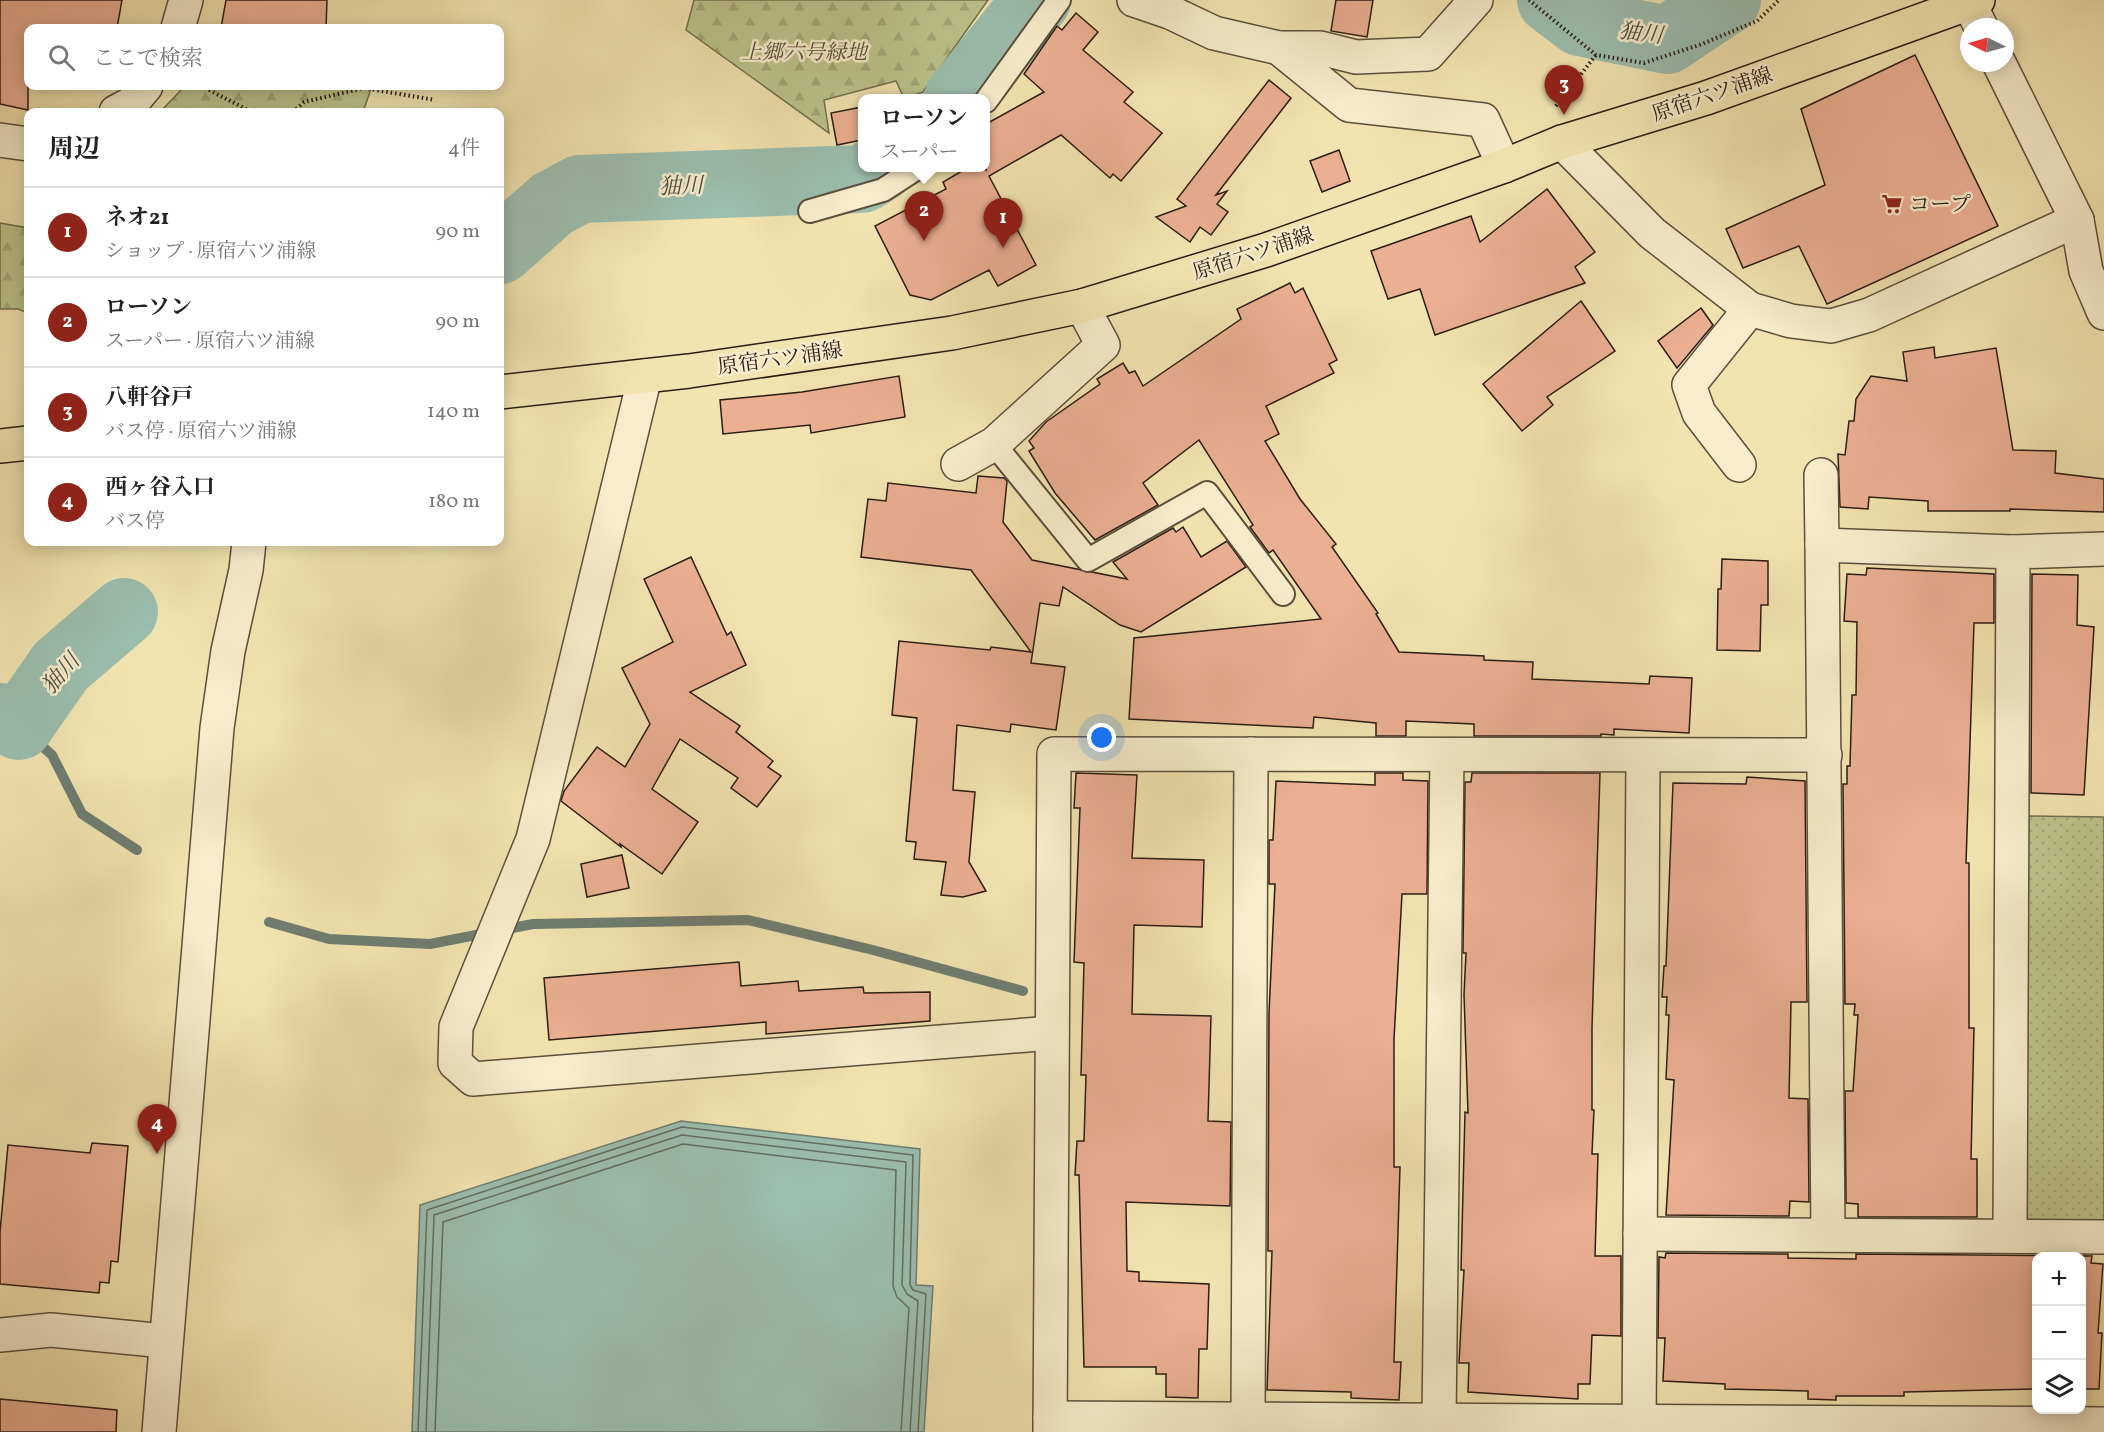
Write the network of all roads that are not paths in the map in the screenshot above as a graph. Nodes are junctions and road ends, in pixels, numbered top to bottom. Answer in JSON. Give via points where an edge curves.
{"nodes":[{"id":1,"x":186,"y":0,"type":"edge"},
{"id":2,"x":1059,"y":0,"type":"edge"},
{"id":3,"x":1134,"y":0,"type":"edge"},
{"id":4,"x":1476,"y":0,"type":"edge"},
{"id":5,"x":1976,"y":10,"type":"edge"},
{"id":6,"x":179,"y":24,"type":"edge"},
{"id":7,"x":1279,"y":48,"type":"junction"},
{"id":8,"x":2004,"y":72,"type":"edge"},
{"id":9,"x":143,"y":90,"type":"edge"},
{"id":10,"x":990,"y":95,"type":"edge"},
{"id":11,"x":124,"y":108,"type":"edge"},
{"id":12,"x":0,"y":140,"type":"edge"},
{"id":13,"x":1562,"y":142,"type":"junction"},
{"id":14,"x":24,"y":143,"type":"edge"},
{"id":15,"x":1504,"y":166,"type":"junction"},
{"id":16,"x":911,"y":172,"type":"edge"},
{"id":17,"x":810,"y":211,"type":"dead end"},
{"id":18,"x":2078,"y":220,"type":"junction"},
{"id":19,"x":1082,"y":306,"type":"junction"},
{"id":20,"x":1750,"y":309,"type":"junction"},
{"id":21,"x":2104,"y":313,"type":"edge"},
{"id":22,"x":645,"y":376,"type":"junction"},
{"id":23,"x":504,"y":392,"type":"edge"},
{"id":24,"x":24,"y":443,"type":"edge"},
{"id":25,"x":994,"y":444,"type":"junction"},
{"id":26,"x":0,"y":446,"type":"edge"},
{"id":27,"x":958,"y":464,"type":"dead end"},
{"id":28,"x":1738,"y":465,"type":"dead end"},
{"id":29,"x":1821,"y":475,"type":"dead end"},
{"id":30,"x":1822,"y":545,"type":"junction"},
{"id":31,"x":249,"y":546,"type":"edge"},
{"id":32,"x":2104,"y":549,"type":"edge"},
{"id":33,"x":2013,"y":552,"type":"junction"},
{"id":34,"x":1283,"y":594,"type":"dead end"},
{"id":35,"x":1251,"y":754,"type":"junction"},
{"id":36,"x":1447,"y":754,"type":"junction"},
{"id":37,"x":1643,"y":755,"type":"junction"},
{"id":38,"x":1825,"y":755,"type":"junction"},
{"id":39,"x":1052,"y":1033,"type":"junction"},
{"id":40,"x":1640,"y":1234,"type":"junction"},
{"id":41,"x":1828,"y":1235,"type":"junction"},
{"id":42,"x":2010,"y":1236,"type":"junction"},
{"id":43,"x":2104,"y":1237,"type":"edge"},
{"id":44,"x":0,"y":1335,"type":"edge"},
{"id":45,"x":165,"y":1341,"type":"junction"},
{"id":46,"x":1248,"y":1419,"type":"junction"},
{"id":47,"x":1440,"y":1420,"type":"junction"},
{"id":48,"x":2104,"y":1424,"type":"edge"},
{"id":49,"x":1050,"y":1425,"type":"edge"},
{"id":50,"x":1639,"y":1427,"type":"edge"},
{"id":51,"x":159,"y":1432,"type":"edge"}],
"edges":[{"from":1,"to":6,"type":"street"},
{"from":2,"to":10,"type":"lane"},
{"from":3,"to":7,"type":"street","via":[[1214,33]]},
{"from":4,"to":7,"type":"street","via":[[1428,54],[1356,57],[1320,48]]},
{"from":5,"to":13,"type":"main road","name":"原宿六ツ浦線"},
{"from":7,"to":15,"type":"street","via":[[1349,105],[1483,120]]},
{"from":8,"to":18,"type":"street"},
{"from":9,"to":11,"type":"street"},
{"from":12,"to":14,"type":"street"},
{"from":13,"to":15,"type":"main road","name":"原宿六ツ浦線"},
{"from":13,"to":20,"type":"street","via":[[1652,233]]},
{"from":15,"to":19,"type":"main road","name":"原宿六ツ浦線","via":[[1266,250]]},
{"from":16,"to":17,"type":"lane","via":[[883,190]]},
{"from":18,"to":20,"type":"street","via":[[1869,315],[1831,326],[1791,321]]},
{"from":18,"to":21,"type":"street","via":[[2086,271]]},
{"from":19,"to":22,"type":"main road","name":"原宿六ツ浦線","via":[[952,333]]},
{"from":19,"to":25,"type":"street","via":[[1103,345]]},
{"from":20,"to":28,"type":"street","via":[[1689,386],[1699,413]]},
{"from":22,"to":23,"type":"main road","name":"原宿六ツ浦線"},
{"from":22,"to":39,"type":"street","via":[[533,839],[456,1026],[455,1063],[473,1078]]},
{"from":24,"to":26,"type":"main road"},
{"from":25,"to":27,"type":"street"},
{"from":25,"to":34,"type":"lane","via":[[1088,560],[1207,493]]},
{"from":29,"to":30,"type":"street"},
{"from":30,"to":33,"type":"street"},
{"from":30,"to":38,"type":"street"},
{"from":31,"to":45,"type":"street","via":[[217,728]]},
{"from":32,"to":33,"type":"street"},
{"from":33,"to":42,"type":"street"},
{"from":35,"to":36,"type":"street"},
{"from":35,"to":39,"type":"street","via":[[1054,754]]},
{"from":35,"to":46,"type":"street"},
{"from":36,"to":37,"type":"street"},
{"from":36,"to":47,"type":"street"},
{"from":37,"to":38,"type":"street"},
{"from":37,"to":40,"type":"street"},
{"from":38,"to":41,"type":"street"},
{"from":39,"to":49,"type":"street"},
{"from":40,"to":41,"type":"street"},
{"from":40,"to":50,"type":"street"},
{"from":41,"to":42,"type":"street"},
{"from":42,"to":43,"type":"street"},
{"from":44,"to":45,"type":"street","via":[[51,1330]]},
{"from":45,"to":51,"type":"street"},
{"from":46,"to":47,"type":"street"},
{"from":46,"to":49,"type":"street"},
{"from":47,"to":50,"type":"street"},
{"from":48,"to":50,"type":"street"}]}
